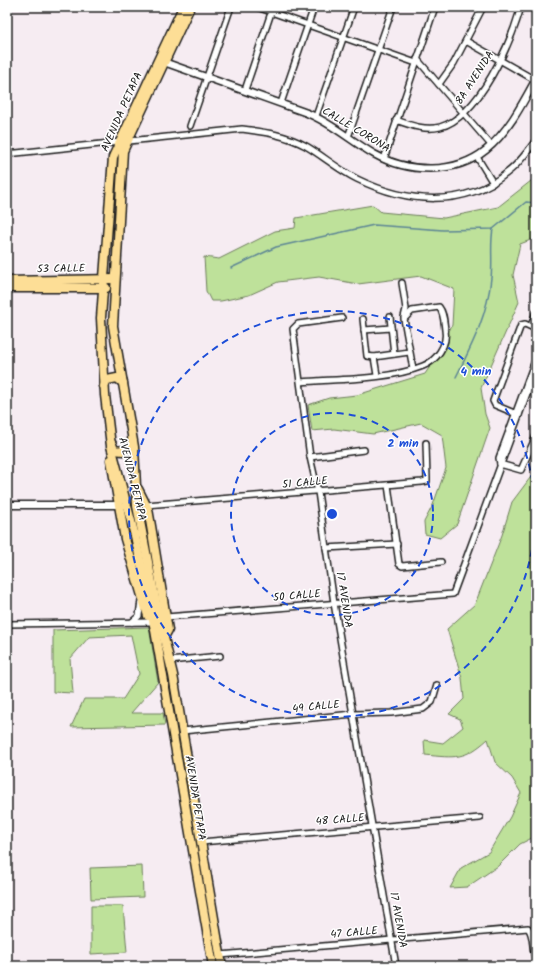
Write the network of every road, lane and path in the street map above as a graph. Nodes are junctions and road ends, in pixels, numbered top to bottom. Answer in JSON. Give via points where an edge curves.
{"nodes":[{"id":1,"x":183,"y":7,"type":"edge"},
{"id":2,"x":190,"y":7,"type":"edge"},
{"id":3,"x":231,"y":7,"type":"edge"},
{"id":4,"x":257,"y":7,"type":"edge"},
{"id":5,"x":314,"y":7,"type":"edge"},
{"id":6,"x":354,"y":7,"type":"edge"},
{"id":7,"x":394,"y":7,"type":"edge"},
{"id":8,"x":434,"y":7,"type":"edge"},
{"id":9,"x":483,"y":7,"type":"edge"},
{"id":10,"x":521,"y":7,"type":"edge"},
{"id":11,"x":272,"y":10,"type":"edge"},
{"id":12,"x":307,"y":25,"type":"junction"},
{"id":13,"x":343,"y":37,"type":"junction"},
{"id":14,"x":466,"y":41,"type":"junction"},
{"id":15,"x":379,"y":50,"type":"junction"},
{"id":16,"x":160,"y":61,"type":"junction"},
{"id":17,"x":417,"y":61,"type":"junction"},
{"id":18,"x":500,"y":61,"type":"junction"},
{"id":19,"x":207,"y":78,"type":"junction"},
{"id":20,"x":536,"y":79,"type":"edge"},
{"id":21,"x":439,"y":84,"type":"junction"},
{"id":22,"x":245,"y":90,"type":"junction"},
{"id":23,"x":281,"y":103,"type":"junction"},
{"id":24,"x":464,"y":113,"type":"junction"},
{"id":25,"x":316,"y":116,"type":"junction"},
{"id":26,"x":396,"y":120,"type":"junction"},
{"id":27,"x":190,"y":126,"type":"dead end"},
{"id":28,"x":348,"y":137,"type":"junction"},
{"id":29,"x":536,"y":140,"type":"edge"},
{"id":30,"x":122,"y":143,"type":"junction"},
{"id":31,"x":491,"y":145,"type":"junction"},
{"id":32,"x":7,"y":154,"type":"edge"},
{"id":33,"x":477,"y":157,"type":"junction"},
{"id":34,"x":384,"y":159,"type":"junction"},
{"id":35,"x":493,"y":183,"type":"junction"},
{"id":36,"x":534,"y":264,"type":"dead end"},
{"id":37,"x":536,"y":271,"type":"edge"},
{"id":38,"x":115,"y":279,"type":"junction"},
{"id":39,"x":7,"y":281,"type":"edge"},
{"id":40,"x":402,"y":283,"type":"dead end"},
{"id":41,"x":103,"y":284,"type":"junction"},
{"id":42,"x":7,"y":288,"type":"edge"},
{"id":43,"x":114,"y":288,"type":"junction"},
{"id":44,"x":536,"y":312,"type":"edge"},
{"id":45,"x":342,"y":318,"type":"dead end"},
{"id":46,"x":390,"y":318,"type":"dead end"},
{"id":47,"x":363,"y":319,"type":"dead end"},
{"id":48,"x":404,"y":319,"type":"junction"},
{"id":49,"x":391,"y":328,"type":"junction"},
{"id":50,"x":534,"y":328,"type":"edge"},
{"id":51,"x":364,"y":330,"type":"junction"},
{"id":52,"x":409,"y":352,"type":"junction"},
{"id":53,"x":394,"y":354,"type":"junction"},
{"id":54,"x":374,"y":357,"type":"junction"},
{"id":55,"x":536,"y":358,"type":"edge"},
{"id":56,"x":413,"y":369,"type":"junction"},
{"id":57,"x":534,"y":370,"type":"edge"},
{"id":58,"x":377,"y":375,"type":"junction"},
{"id":59,"x":301,"y":382,"type":"junction"},
{"id":60,"x":123,"y":383,"type":"junction"},
{"id":61,"x":104,"y":386,"type":"junction"},
{"id":62,"x":517,"y":414,"type":"junction"},
{"id":63,"x":132,"y":431,"type":"junction"},
{"id":64,"x":109,"y":435,"type":"junction"},
{"id":65,"x":536,"y":436,"type":"edge"},
{"id":66,"x":426,"y":443,"type":"dead end"},
{"id":67,"x":110,"y":446,"type":"junction"},
{"id":68,"x":364,"y":450,"type":"dead end"},
{"id":69,"x":310,"y":457,"type":"junction"},
{"id":70,"x":500,"y":464,"type":"junction"},
{"id":71,"x":388,"y":485,"type":"junction"},
{"id":72,"x":137,"y":488,"type":"junction"},
{"id":73,"x":318,"y":492,"type":"junction"},
{"id":74,"x":7,"y":505,"type":"edge"},
{"id":75,"x":118,"y":505,"type":"junction"},
{"id":76,"x":146,"y":505,"type":"junction"},
{"id":77,"x":138,"y":509,"type":"dead end"},
{"id":78,"x":127,"y":512,"type":"dead end"},
{"id":79,"x":397,"y":544,"type":"junction"},
{"id":80,"x":326,"y":548,"type":"junction"},
{"id":81,"x":441,"y":562,"type":"dead end"},
{"id":82,"x":141,"y":596,"type":"junction"},
{"id":83,"x":334,"y":603,"type":"junction"},
{"id":84,"x":166,"y":617,"type":"junction"},
{"id":85,"x":151,"y":622,"type":"junction"},
{"id":86,"x":129,"y":623,"type":"junction"},
{"id":87,"x":7,"y":624,"type":"edge"},
{"id":88,"x":155,"y":630,"type":"junction"},
{"id":89,"x":164,"y":638,"type":"junction"},
{"id":90,"x":220,"y":656,"type":"dead end"},
{"id":91,"x":170,"y":661,"type":"junction"},
{"id":92,"x":437,"y":685,"type":"dead end"},
{"id":93,"x":352,"y":714,"type":"junction"},
{"id":94,"x":182,"y":731,"type":"junction"},
{"id":95,"x":480,"y":818,"type":"dead end"},
{"id":96,"x":372,"y":827,"type":"junction"},
{"id":97,"x":201,"y":842,"type":"junction"},
{"id":98,"x":191,"y":843,"type":"junction"},
{"id":99,"x":391,"y":939,"type":"junction"},
{"id":100,"x":220,"y":955,"type":"junction"},
{"id":101,"x":536,"y":960,"type":"edge"},
{"id":102,"x":213,"y":966,"type":"edge"},
{"id":103,"x":222,"y":966,"type":"edge"},
{"id":104,"x":396,"y":966,"type":"edge"}],
"edges":[{"from":1,"to":16,"type":"main road","name":"AVENIDA PETAPA"},
{"from":2,"to":16,"type":"main road","name":"AVENIDA PETAPA"},
{"from":3,"to":19,"type":"street"},
{"from":4,"to":11,"type":"street"},
{"from":5,"to":12,"type":"street"},
{"from":6,"to":13,"type":"street"},
{"from":7,"to":15,"type":"street"},
{"from":8,"to":17,"type":"street"},
{"from":9,"to":14,"type":"street"},
{"from":10,"to":18,"type":"street","name":"8A AVENIDA"},
{"from":11,"to":12,"type":"street"},
{"from":11,"to":22,"type":"street"},
{"from":12,"to":13,"type":"street"},
{"from":12,"to":23,"type":"street"},
{"from":13,"to":15,"type":"street"},
{"from":13,"to":25,"type":"street"},
{"from":14,"to":18,"type":"street"},
{"from":14,"to":21,"type":"street"},
{"from":15,"to":17,"type":"street"},
{"from":15,"to":28,"type":"street"},
{"from":16,"to":19,"type":"street","name":"CALLE CORONA"},
{"from":16,"to":30,"type":"main road","name":"AVENIDA PETAPA"},
{"from":17,"to":21,"type":"street"},
{"from":17,"to":26,"type":"street"},
{"from":18,"to":20,"type":"street"},
{"from":18,"to":24,"type":"street","name":"8A AVENIDA"},
{"from":19,"to":22,"type":"street","name":"CALLE CORONA"},
{"from":19,"to":27,"type":"street"},
{"from":20,"to":31,"type":"street","name":"CALLE CORONA","via":[[510,122]]},
{"from":21,"to":24,"type":"street"},
{"from":22,"to":23,"type":"street","name":"CALLE CORONA"},
{"from":23,"to":25,"type":"street","name":"CALLE CORONA"},
{"from":24,"to":26,"type":"street","name":"8A AVENIDA","via":[[447,125],[430,129]]},
{"from":24,"to":31,"type":"street"},
{"from":25,"to":28,"type":"street","name":"CALLE CORONA"},
{"from":26,"to":34,"type":"street"},
{"from":28,"to":34,"type":"street","name":"CALLE CORONA"},
{"from":29,"to":35,"type":"street","via":[[509,172]]},
{"from":30,"to":32,"type":"street"},
{"from":30,"to":35,"type":"street","via":[[242,129],[288,138],[356,179],[404,196],[447,199],[477,191]]},
{"from":30,"to":38,"type":"main road","name":"AVENIDA PETAPA"},
{"from":30,"to":41,"type":"main road","name":"AVENIDA PETAPA","via":[[111,170]]},
{"from":31,"to":33,"type":"street","name":"CALLE CORONA"},
{"from":33,"to":34,"type":"street","name":"CALLE CORONA","via":[[450,166],[429,169],[409,167]]},
{"from":33,"to":35,"type":"street"},
{"from":36,"to":37,"type":"street"},
{"from":38,"to":41,"type":"main road","name":"53 CALLE"},
{"from":38,"to":43,"type":"main road","name":"AVENIDA PETAPA"},
{"from":39,"to":41,"type":"main road","name":"53 CALLE"},
{"from":40,"to":48,"type":"street","via":[[406,309]]},
{"from":41,"to":42,"type":"main road","name":"53 CALLE"},
{"from":41,"to":43,"type":"main road","name":"53 CALLE"},
{"from":41,"to":61,"type":"main road","name":"AVENIDA PETAPA","via":[[101,318]]},
{"from":43,"to":60,"type":"main road","name":"AVENIDA PETAPA","via":[[114,322]]},
{"from":44,"to":50,"type":"street"},
{"from":45,"to":59,"type":"street","name":"17 AVENIDA","via":[[298,324],[294,327]]},
{"from":46,"to":49,"type":"street"},
{"from":47,"to":51,"type":"street"},
{"from":48,"to":52,"type":"street"},
{"from":48,"to":56,"type":"street","via":[[412,311],[431,306],[440,307],[446,333],[441,351],[432,361]]},
{"from":49,"to":51,"type":"street"},
{"from":49,"to":53,"type":"street"},
{"from":50,"to":62,"type":"street","via":[[521,325],[493,401],[495,405]]},
{"from":51,"to":54,"type":"street","via":[[367,356]]},
{"from":52,"to":53,"type":"street"},
{"from":52,"to":56,"type":"street"},
{"from":53,"to":54,"type":"street"},
{"from":54,"to":58,"type":"street"},
{"from":55,"to":57,"type":"street"},
{"from":56,"to":58,"type":"street"},
{"from":57,"to":62,"type":"street"},
{"from":58,"to":59,"type":"street"},
{"from":59,"to":69,"type":"street","name":"17 AVENIDA"},
{"from":60,"to":61,"type":"main road","via":[[117,378],[112,378],[107,380]]},
{"from":60,"to":63,"type":"main road","name":"AVENIDA PETAPA"},
{"from":61,"to":64,"type":"main road","name":"AVENIDA PETAPA"},
{"from":62,"to":70,"type":"street","via":[[499,458]]},
{"from":63,"to":64,"type":"main road","via":[[131,447],[123,451],[114,450]]},
{"from":63,"to":72,"type":"main road","name":"AVENIDA PETAPA"},
{"from":64,"to":67,"type":"main road","name":"AVENIDA PETAPA"},
{"from":65,"to":70,"type":"street","via":[[524,468],[519,471]]},
{"from":66,"to":71,"type":"street","name":"51 CALLE","via":[[427,480]]},
{"from":67,"to":75,"type":"main road"},
{"from":67,"to":88,"type":"main road","name":"AVENIDA PETAPA"},
{"from":68,"to":69,"type":"street"},
{"from":69,"to":73,"type":"street","name":"17 AVENIDA"},
{"from":70,"to":83,"type":"street","name":"50 CALLE","via":[[453,594]]},
{"from":71,"to":73,"type":"street","name":"51 CALLE"},
{"from":71,"to":79,"type":"street"},
{"from":72,"to":76,"type":"main road"},
{"from":72,"to":89,"type":"main road","name":"AVENIDA PETAPA","via":[[137,506]]},
{"from":73,"to":76,"type":"street","name":"51 CALLE"},
{"from":73,"to":80,"type":"street","name":"17 AVENIDA"},
{"from":74,"to":75,"type":"street"},
{"from":75,"to":82,"type":"main road"},
{"from":76,"to":84,"type":"main road"},
{"from":77,"to":89,"type":"main road","via":[[144,514],[162,612]]},
{"from":78,"to":85,"type":"main road","via":[[125,518]]},
{"from":79,"to":80,"type":"street"},
{"from":79,"to":81,"type":"street","via":[[400,565]]},
{"from":80,"to":83,"type":"street","name":"17 AVENIDA"},
{"from":82,"to":85,"type":"main road"},
{"from":82,"to":86,"type":"street","via":[[139,616]]},
{"from":83,"to":84,"type":"street","name":"50 CALLE"},
{"from":83,"to":93,"type":"street","name":"17 AVENIDA"},
{"from":84,"to":89,"type":"main road","via":[[168,630]]},
{"from":85,"to":86,"type":"street"},
{"from":85,"to":88,"type":"main road"},
{"from":86,"to":87,"type":"street"},
{"from":88,"to":98,"type":"main road","name":"AVENIDA PETAPA"},
{"from":89,"to":91,"type":"main road","name":"AVENIDA PETAPA"},
{"from":90,"to":91,"type":"street"},
{"from":91,"to":94,"type":"main road","name":"AVENIDA PETAPA"},
{"from":92,"to":93,"type":"street","name":"49 CALLE","via":[[432,702],[423,709]]},
{"from":93,"to":94,"type":"street","name":"49 CALLE"},
{"from":93,"to":96,"type":"street","name":"17 AVENIDA"},
{"from":94,"to":97,"type":"main road","name":"AVENIDA PETAPA"},
{"from":95,"to":96,"type":"street","name":"48 CALLE"},
{"from":96,"to":97,"type":"street","name":"48 CALLE"},
{"from":96,"to":99,"type":"street","name":"17 AVENIDA"},
{"from":97,"to":98,"type":"main road"},
{"from":97,"to":100,"type":"main road","name":"AVENIDA PETAPA"},
{"from":98,"to":102,"type":"main road","name":"AVENIDA PETAPA"},
{"from":99,"to":100,"type":"street","name":"47 CALLE"},
{"from":99,"to":101,"type":"street","name":"47 CALLE","via":[[528,928],[532,933],[533,954]]},
{"from":99,"to":104,"type":"street","name":"17 AVENIDA"},
{"from":100,"to":103,"type":"main road","name":"AVENIDA PETAPA"}]}
